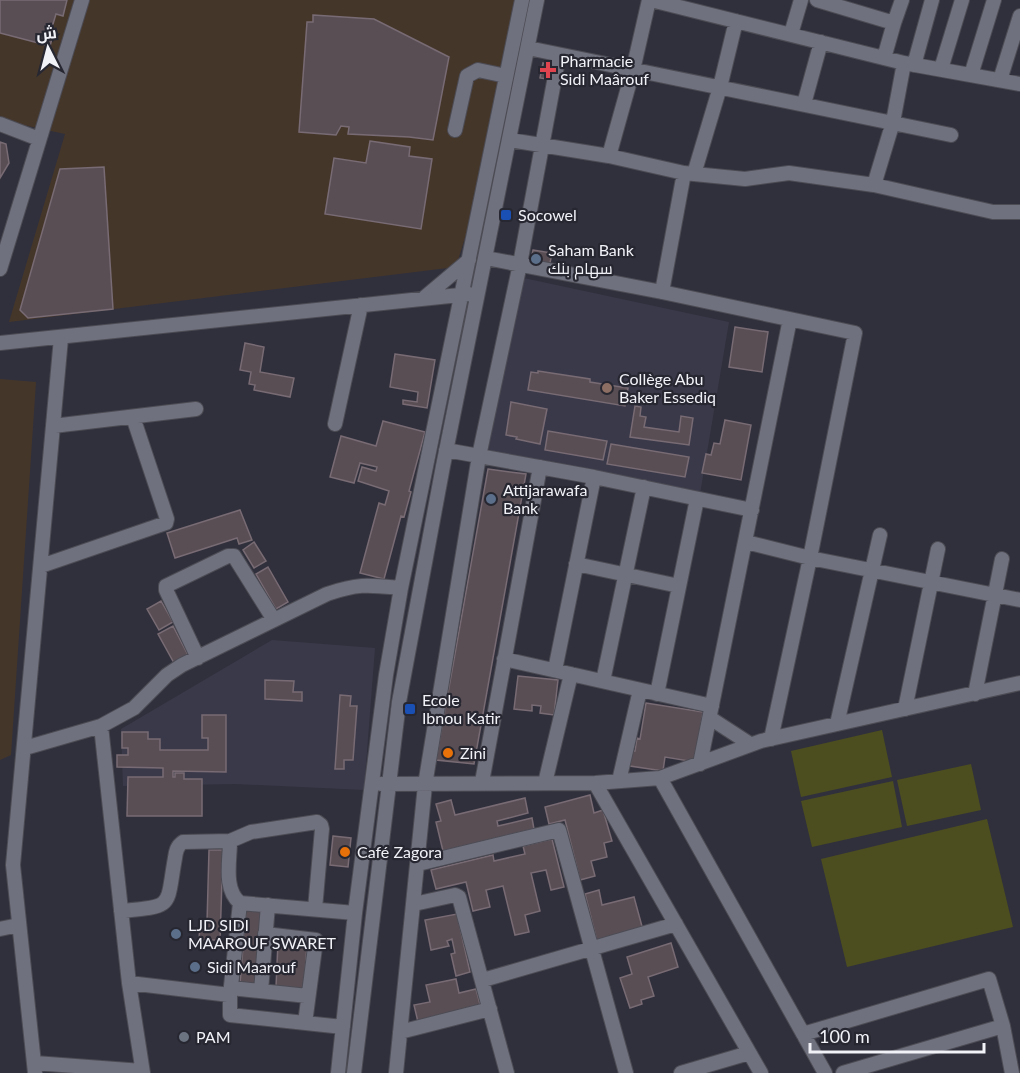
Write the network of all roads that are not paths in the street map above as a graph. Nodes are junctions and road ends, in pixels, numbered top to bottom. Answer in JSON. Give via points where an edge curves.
{"nodes":[{"id":1,"x":82,"y":0,"type":"edge"},
{"id":2,"x":522,"y":0,"type":"edge"},
{"id":3,"x":537,"y":0,"type":"edge"},
{"id":4,"x":650,"y":0,"type":"edge"},
{"id":5,"x":801,"y":0,"type":"edge"},
{"id":6,"x":817,"y":0,"type":"edge"},
{"id":7,"x":902,"y":0,"type":"edge"},
{"id":8,"x":932,"y":0,"type":"edge"},
{"id":9,"x":962,"y":0,"type":"edge"},
{"id":10,"x":994,"y":0,"type":"edge"},
{"id":11,"x":698,"y":5,"type":"edge"},
{"id":12,"x":1020,"y":16,"type":"edge"},
{"id":13,"x":736,"y":21,"type":"junction"},
{"id":14,"x":894,"y":23,"type":"junction"},
{"id":15,"x":791,"y":34,"type":"junction"},
{"id":16,"x":821,"y":42,"type":"junction"},
{"id":17,"x":528,"y":48,"type":"junction"},
{"id":18,"x":558,"y":55,"type":"junction"},
{"id":19,"x":884,"y":58,"type":"junction"},
{"id":20,"x":909,"y":64,"type":"junction"},
{"id":21,"x":941,"y":69,"type":"junction"},
{"id":22,"x":633,"y":70,"type":"junction"},
{"id":23,"x":971,"y":75,"type":"junction"},
{"id":24,"x":506,"y":76,"type":"junction"},
{"id":25,"x":1000,"y":80,"type":"junction"},
{"id":26,"x":1020,"y":84,"type":"edge"},
{"id":27,"x":720,"y":87,"type":"junction"},
{"id":28,"x":804,"y":104,"type":"junction"},
{"id":29,"x":893,"y":122,"type":"junction"},
{"id":30,"x":0,"y":124,"type":"edge"},
{"id":31,"x":455,"y":130,"type":"dead end"},
{"id":32,"x":951,"y":135,"type":"dead end"},
{"id":33,"x":39,"y":139,"type":"junction"},
{"id":34,"x":510,"y":140,"type":"junction"},
{"id":35,"x":541,"y":145,"type":"junction"},
{"id":36,"x":609,"y":156,"type":"junction"},
{"id":37,"x":689,"y":173,"type":"junction"},
{"id":38,"x":874,"y":185,"type":"junction"},
{"id":39,"x":1020,"y":212,"type":"edge"},
{"id":40,"x":486,"y":258,"type":"junction"},
{"id":41,"x":469,"y":260,"type":"junction"},
{"id":42,"x":520,"y":264,"type":"junction"},
{"id":43,"x":0,"y":269,"type":"edge"},
{"id":44,"x":662,"y":292,"type":"junction"},
{"id":45,"x":479,"y":293,"type":"junction"},
{"id":46,"x":462,"y":295,"type":"junction"},
{"id":47,"x":424,"y":298,"type":"junction"},
{"id":48,"x":361,"y":305,"type":"junction"},
{"id":49,"x":790,"y":319,"type":"junction"},
{"id":50,"x":61,"y":338,"type":"junction"},
{"id":51,"x":0,"y":344,"type":"edge"},
{"id":52,"x":196,"y":409,"type":"dead end"},
{"id":53,"x":133,"y":417,"type":"junction"},
{"id":54,"x":335,"y":424,"type":"dead end"},
{"id":55,"x":53,"y":426,"type":"junction"},
{"id":56,"x":446,"y":450,"type":"junction"},
{"id":57,"x":479,"y":456,"type":"junction"},
{"id":58,"x":540,"y":467,"type":"junction"},
{"id":59,"x":594,"y":477,"type":"junction"},
{"id":60,"x":644,"y":487,"type":"junction"},
{"id":61,"x":697,"y":499,"type":"junction"},
{"id":62,"x":752,"y":510,"type":"junction"},
{"id":63,"x":880,"y":535,"type":"dead end"},
{"id":64,"x":746,"y":542,"type":"junction"},
{"id":65,"x":938,"y":549,"type":"dead end"},
{"id":66,"x":810,"y":558,"type":"junction"},
{"id":67,"x":1002,"y":559,"type":"dead end"},
{"id":68,"x":576,"y":564,"type":"junction"},
{"id":69,"x":41,"y":566,"type":"junction"},
{"id":70,"x":871,"y":570,"type":"junction"},
{"id":71,"x":625,"y":575,"type":"junction"},
{"id":72,"x":932,"y":583,"type":"junction"},
{"id":73,"x":679,"y":586,"type":"junction"},
{"id":74,"x":401,"y":588,"type":"junction"},
{"id":75,"x":995,"y":595,"type":"junction"},
{"id":76,"x":1020,"y":600,"type":"edge"},
{"id":77,"x":274,"y":620,"type":"junction"},
{"id":78,"x":198,"y":658,"type":"junction"},
{"id":79,"x":504,"y":659,"type":"junction"},
{"id":80,"x":555,"y":670,"type":"junction"},
{"id":81,"x":571,"y":674,"type":"junction"},
{"id":82,"x":603,"y":681,"type":"junction"},
{"id":83,"x":1020,"y":683,"type":"edge"},
{"id":84,"x":640,"y":690,"type":"junction"},
{"id":85,"x":657,"y":694,"type":"junction"},
{"id":86,"x":975,"y":694,"type":"junction"},
{"id":87,"x":905,"y":710,"type":"junction"},
{"id":88,"x":711,"y":712,"type":"junction"},
{"id":89,"x":837,"y":724,"type":"junction"},
{"id":90,"x":101,"y":726,"type":"junction"},
{"id":91,"x":771,"y":739,"type":"junction"},
{"id":92,"x":750,"y":744,"type":"junction"},
{"id":93,"x":25,"y":748,"type":"junction"},
{"id":94,"x":700,"y":764,"type":"junction"},
{"id":95,"x":660,"y":778,"type":"junction"},
{"id":96,"x":619,"y":781,"type":"junction"},
{"id":97,"x":482,"y":782,"type":"junction"},
{"id":98,"x":545,"y":783,"type":"junction"},
{"id":99,"x":595,"y":783,"type":"junction"},
{"id":100,"x":373,"y":784,"type":"junction"},
{"id":101,"x":389,"y":785,"type":"junction"},
{"id":102,"x":424,"y":785,"type":"junction"},
{"id":103,"x":230,"y":841,"type":"junction"},
{"id":104,"x":418,"y":864,"type":"junction"},
{"id":105,"x":240,"y":903,"type":"junction"},
{"id":106,"x":414,"y":904,"type":"junction"},
{"id":107,"x":268,"y":905,"type":"junction"},
{"id":108,"x":315,"y":909,"type":"junction"},
{"id":109,"x":121,"y":911,"type":"junction"},
{"id":110,"x":355,"y":912,"type":"junction"},
{"id":111,"x":676,"y":924,"type":"junction"},
{"id":112,"x":19,"y":925,"type":"junction"},
{"id":113,"x":0,"y":929,"type":"edge"},
{"id":114,"x":265,"y":934,"type":"junction"},
{"id":115,"x":591,"y":950,"type":"junction"},
{"id":116,"x":483,"y":980,"type":"junction"},
{"id":117,"x":129,"y":983,"type":"junction"},
{"id":118,"x":261,"y":991,"type":"junction"},
{"id":119,"x":230,"y":992,"type":"junction"},
{"id":120,"x":308,"y":996,"type":"junction"},
{"id":121,"x":490,"y":1009,"type":"junction"},
{"id":122,"x":305,"y":1023,"type":"junction"},
{"id":123,"x":1003,"y":1026,"type":"junction"},
{"id":124,"x":342,"y":1028,"type":"junction"},
{"id":125,"x":400,"y":1032,"type":"junction"},
{"id":126,"x":803,"y":1034,"type":"junction"},
{"id":127,"x":749,"y":1053,"type":"junction"},
{"id":128,"x":35,"y":1068,"type":"edge"},
{"id":129,"x":142,"y":1072,"type":"edge"},
{"id":130,"x":338,"y":1073,"type":"edge"},
{"id":131,"x":354,"y":1073,"type":"edge"},
{"id":132,"x":396,"y":1073,"type":"edge"},
{"id":133,"x":507,"y":1073,"type":"edge"},
{"id":134,"x":624,"y":1073,"type":"edge"},
{"id":135,"x":681,"y":1073,"type":"edge"},
{"id":136,"x":761,"y":1073,"type":"edge"},
{"id":137,"x":825,"y":1073,"type":"edge"},
{"id":138,"x":843,"y":1073,"type":"edge"},
{"id":139,"x":1012,"y":1073,"type":"edge"}],
"edges":[{"from":1,"to":33,"type":"street"},
{"from":2,"to":24,"type":"street"},
{"from":3,"to":17,"type":"street"},
{"from":4,"to":11,"type":"street"},
{"from":4,"to":22,"type":"street"},
{"from":5,"to":15,"type":"street"},
{"from":6,"to":14,"type":"street"},
{"from":7,"to":14,"type":"street"},
{"from":8,"to":20,"type":"street"},
{"from":9,"to":21,"type":"street"},
{"from":10,"to":23,"type":"street"},
{"from":11,"to":13,"type":"street"},
{"from":12,"to":25,"type":"street"},
{"from":13,"to":15,"type":"street"},
{"from":13,"to":27,"type":"street"},
{"from":14,"to":19,"type":"street"},
{"from":15,"to":16,"type":"street"},
{"from":16,"to":19,"type":"street"},
{"from":16,"to":28,"type":"street"},
{"from":17,"to":18,"type":"street"},
{"from":17,"to":34,"type":"street"},
{"from":18,"to":22,"type":"street"},
{"from":18,"to":35,"type":"street"},
{"from":19,"to":20,"type":"street"},
{"from":20,"to":21,"type":"street"},
{"from":20,"to":29,"type":"street"},
{"from":21,"to":23,"type":"street"},
{"from":22,"to":27,"type":"street"},
{"from":22,"to":36,"type":"street"},
{"from":23,"to":25,"type":"street"},
{"from":24,"to":31,"type":"street","via":[[478,70],[467,76]]},
{"from":24,"to":41,"type":"street"},
{"from":25,"to":26,"type":"street"},
{"from":27,"to":28,"type":"street"},
{"from":27,"to":37,"type":"street"},
{"from":28,"to":29,"type":"street"},
{"from":29,"to":32,"type":"street"},
{"from":29,"to":38,"type":"street"},
{"from":30,"to":33,"type":"street"},
{"from":33,"to":43,"type":"street"},
{"from":34,"to":35,"type":"street"},
{"from":34,"to":40,"type":"street"},
{"from":35,"to":36,"type":"street"},
{"from":35,"to":42,"type":"street"},
{"from":36,"to":37,"type":"street"},
{"from":37,"to":38,"type":"street","via":[[745,179],[789,173]]},
{"from":37,"to":44,"type":"street"},
{"from":38,"to":39,"type":"street","via":[[993,212]]},
{"from":40,"to":42,"type":"street"},
{"from":40,"to":45,"type":"street"},
{"from":41,"to":46,"type":"street"},
{"from":41,"to":47,"type":"street"},
{"from":42,"to":44,"type":"street"},
{"from":42,"to":57,"type":"street"},
{"from":44,"to":49,"type":"street"},
{"from":45,"to":46,"type":"street"},
{"from":45,"to":56,"type":"street"},
{"from":46,"to":47,"type":"street"},
{"from":46,"to":74,"type":"street"},
{"from":47,"to":48,"type":"street"},
{"from":48,"to":50,"type":"street"},
{"from":48,"to":54,"type":"street"},
{"from":49,"to":62,"type":"street"},
{"from":49,"to":66,"type":"street","via":[[853,331],[855,335]]},
{"from":50,"to":51,"type":"street"},
{"from":50,"to":55,"type":"street"},
{"from":52,"to":53,"type":"street"},
{"from":53,"to":55,"type":"street"},
{"from":53,"to":69,"type":"street","via":[[166,523]]},
{"from":55,"to":69,"type":"street"},
{"from":56,"to":57,"type":"street"},
{"from":56,"to":101,"type":"street","via":[[399,702]]},
{"from":57,"to":58,"type":"street"},
{"from":57,"to":102,"type":"street"},
{"from":58,"to":59,"type":"street"},
{"from":58,"to":79,"type":"street"},
{"from":59,"to":60,"type":"street"},
{"from":59,"to":68,"type":"street"},
{"from":60,"to":61,"type":"street"},
{"from":60,"to":71,"type":"street"},
{"from":61,"to":62,"type":"street"},
{"from":61,"to":73,"type":"street"},
{"from":62,"to":64,"type":"street"},
{"from":63,"to":70,"type":"street"},
{"from":64,"to":66,"type":"street"},
{"from":64,"to":88,"type":"street"},
{"from":65,"to":72,"type":"street"},
{"from":66,"to":70,"type":"street"},
{"from":66,"to":91,"type":"street"},
{"from":67,"to":75,"type":"street"},
{"from":68,"to":71,"type":"street"},
{"from":68,"to":80,"type":"street"},
{"from":69,"to":93,"type":"street"},
{"from":70,"to":72,"type":"street"},
{"from":70,"to":89,"type":"street"},
{"from":71,"to":73,"type":"street"},
{"from":71,"to":82,"type":"street"},
{"from":72,"to":75,"type":"street"},
{"from":72,"to":87,"type":"street"},
{"from":73,"to":85,"type":"street"},
{"from":74,"to":77,"type":"street","via":[[349,586]]},
{"from":74,"to":100,"type":"street"},
{"from":75,"to":76,"type":"street"},
{"from":75,"to":86,"type":"street"},
{"from":77,"to":78,"type":"street"},
{"from":77,"to":78,"type":"street","via":[[234,556],[166,586]]},
{"from":78,"to":90,"type":"street","via":[[167,675],[134,708]]},
{"from":79,"to":80,"type":"street"},
{"from":79,"to":97,"type":"street"},
{"from":80,"to":81,"type":"street"},
{"from":81,"to":82,"type":"street"},
{"from":81,"to":98,"type":"street"},
{"from":82,"to":84,"type":"street"},
{"from":83,"to":86,"type":"street"},
{"from":84,"to":85,"type":"street"},
{"from":84,"to":96,"type":"street"},
{"from":85,"to":88,"type":"street"},
{"from":86,"to":87,"type":"street"},
{"from":87,"to":89,"type":"street"},
{"from":88,"to":92,"type":"street"},
{"from":88,"to":94,"type":"street"},
{"from":89,"to":91,"type":"street"},
{"from":90,"to":93,"type":"street"},
{"from":90,"to":109,"type":"street"},
{"from":91,"to":92,"type":"street"},
{"from":92,"to":94,"type":"street"},
{"from":93,"to":112,"type":"street","via":[[13,865]]},
{"from":94,"to":95,"type":"street"},
{"from":95,"to":96,"type":"street"},
{"from":95,"to":126,"type":"street"},
{"from":96,"to":99,"type":"street"},
{"from":97,"to":98,"type":"street"},
{"from":97,"to":102,"type":"street"},
{"from":98,"to":99,"type":"street"},
{"from":99,"to":111,"type":"street"},
{"from":100,"to":101,"type":"street"},
{"from":100,"to":110,"type":"street"},
{"from":101,"to":102,"type":"street"},
{"from":101,"to":131,"type":"street"},
{"from":102,"to":104,"type":"street"},
{"from":103,"to":105,"type":"street","via":[[229,885]]},
{"from":103,"to":108,"type":"street","via":[[251,832],[319,823],[322,829]]},
{"from":103,"to":109,"type":"street","via":[[183,842],[177,849],[169,898],[163,905]]},
{"from":104,"to":106,"type":"street"},
{"from":104,"to":115,"type":"street","via":[[558,830]]},
{"from":105,"to":107,"type":"street"},
{"from":105,"to":119,"type":"street"},
{"from":106,"to":116,"type":"street","via":[[458,895]]},
{"from":106,"to":125,"type":"street"},
{"from":107,"to":108,"type":"street"},
{"from":107,"to":114,"type":"street"},
{"from":108,"to":110,"type":"street"},
{"from":109,"to":117,"type":"street"},
{"from":110,"to":124,"type":"street"},
{"from":111,"to":115,"type":"street"},
{"from":111,"to":127,"type":"street"},
{"from":112,"to":113,"type":"street"},
{"from":112,"to":128,"type":"street"},
{"from":114,"to":118,"type":"street"},
{"from":114,"to":120,"type":"street","via":[[316,940]]},
{"from":115,"to":116,"type":"street"},
{"from":115,"to":134,"type":"street"},
{"from":116,"to":121,"type":"street"},
{"from":117,"to":119,"type":"street"},
{"from":117,"to":129,"type":"street"},
{"from":118,"to":119,"type":"street"},
{"from":118,"to":120,"type":"street"},
{"from":119,"to":122,"type":"street","via":[[232,1015]]},
{"from":120,"to":122,"type":"street"},
{"from":121,"to":125,"type":"street"},
{"from":121,"to":133,"type":"street"},
{"from":122,"to":124,"type":"street"},
{"from":123,"to":126,"type":"street","via":[[989,979]]},
{"from":123,"to":138,"type":"street"},
{"from":123,"to":139,"type":"street"},
{"from":124,"to":130,"type":"street"},
{"from":125,"to":132,"type":"street"},
{"from":126,"to":137,"type":"street"},
{"from":127,"to":135,"type":"street"},
{"from":127,"to":136,"type":"street"},
{"from":128,"to":129,"type":"street"}]}
